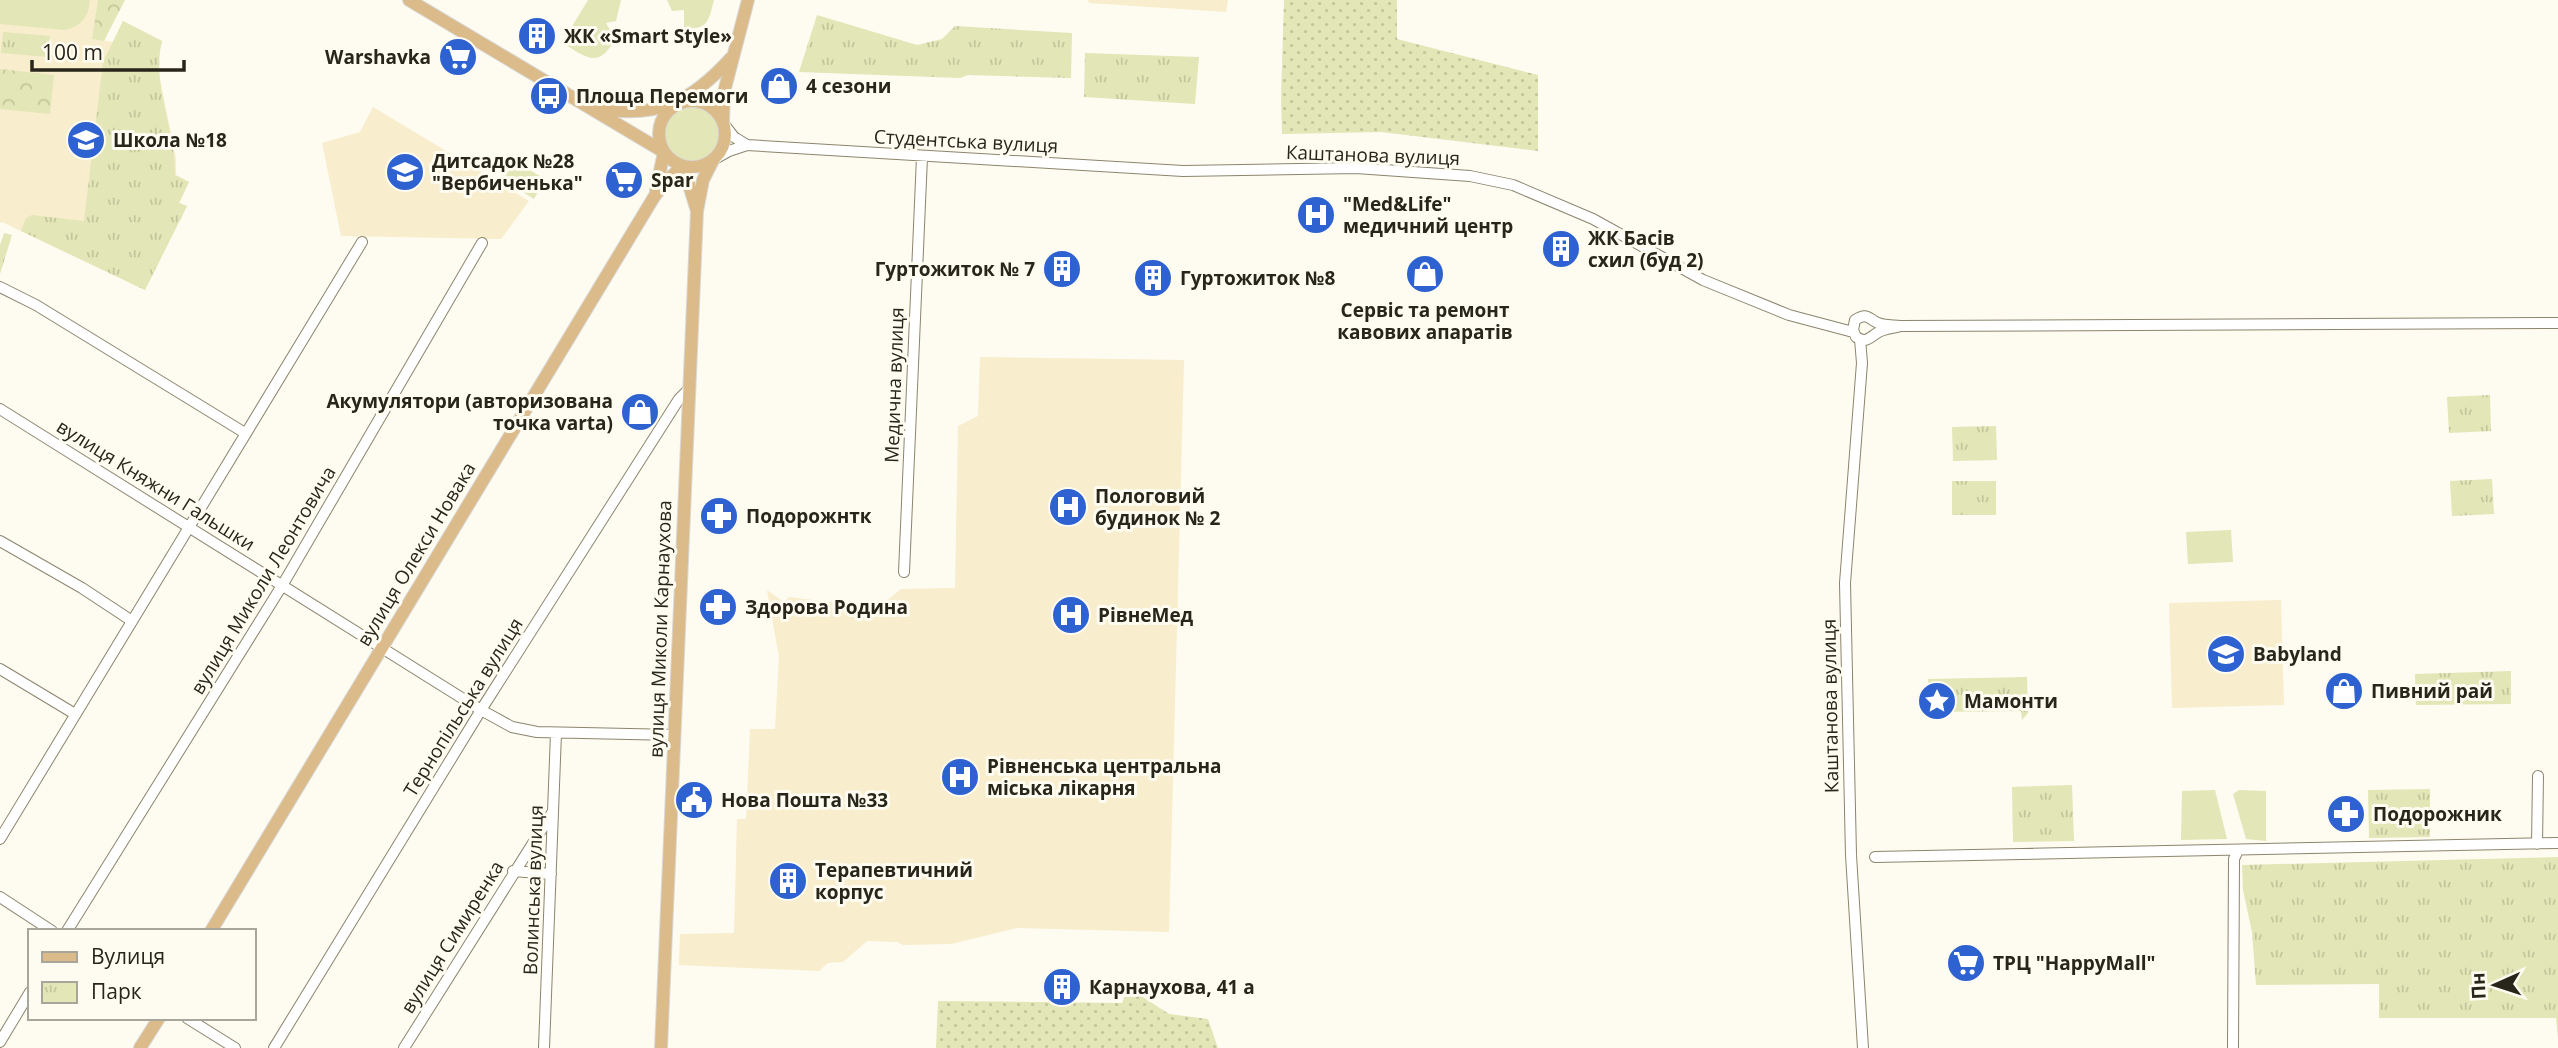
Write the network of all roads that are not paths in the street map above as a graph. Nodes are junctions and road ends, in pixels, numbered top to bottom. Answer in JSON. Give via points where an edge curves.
{"nodes":[{"id":1,"x":409,"y":0,"type":"edge"},
{"id":2,"x":748,"y":0,"type":"edge"},
{"id":3,"x":731,"y":58,"type":"junction"},
{"id":4,"x":680,"y":103,"type":"junction"},
{"id":5,"x":589,"y":107,"type":"junction"},
{"id":6,"x":723,"y":122,"type":"junction"},
{"id":7,"x":747,"y":145,"type":"junction"},
{"id":8,"x":664,"y":152,"type":"junction"},
{"id":9,"x":922,"y":157,"type":"junction"},
{"id":10,"x":713,"y":160,"type":"junction"},
{"id":11,"x":683,"y":166,"type":"junction"},
{"id":12,"x":1183,"y":171,"type":"joint"},
{"id":13,"x":654,"y":197,"type":"junction"},
{"id":14,"x":697,"y":211,"type":"junction"},
{"id":15,"x":362,"y":242,"type":"dead end"},
{"id":16,"x":482,"y":243,"type":"dead end"},
{"id":17,"x":0,"y":287,"type":"edge"},
{"id":18,"x":2558,"y":323,"type":"edge"},
{"id":19,"x":1865,"y":332,"type":"junction"},
{"id":20,"x":689,"y":389,"type":"junction"},
{"id":21,"x":0,"y":409,"type":"edge"},
{"id":22,"x":245,"y":433,"type":"junction"},
{"id":23,"x":190,"y":526,"type":"junction"},
{"id":24,"x":0,"y":541,"type":"edge"},
{"id":25,"x":904,"y":572,"type":"dead end"},
{"id":26,"x":283,"y":584,"type":"junction"},
{"id":27,"x":132,"y":621,"type":"junction"},
{"id":28,"x":381,"y":647,"type":"junction"},
{"id":29,"x":0,"y":669,"type":"edge"},
{"id":30,"x":481,"y":710,"type":"junction"},
{"id":31,"x":75,"y":714,"type":"junction"},
{"id":32,"x":556,"y":733,"type":"junction"},
{"id":33,"x":675,"y":735,"type":"junction"},
{"id":34,"x":2538,"y":776,"type":"dead end"},
{"id":35,"x":553,"y":810,"type":"junction"},
{"id":36,"x":0,"y":839,"type":"edge"},
{"id":37,"x":2558,"y":843,"type":"edge"},
{"id":38,"x":2537,"y":844,"type":"junction"},
{"id":39,"x":2238,"y":850,"type":"junction"},
{"id":40,"x":1875,"y":857,"type":"dead end"},
{"id":41,"x":513,"y":871,"type":"junction"},
{"id":42,"x":551,"y":874,"type":"junction"},
{"id":43,"x":0,"y":897,"type":"edge"},
{"id":44,"x":49,"y":929,"type":"edge"},
{"id":45,"x":68,"y":929,"type":"edge"},
{"id":46,"x":212,"y":929,"type":"edge"},
{"id":47,"x":28,"y":995,"type":"edge"},
{"id":48,"x":158,"y":1020,"type":"edge"},
{"id":49,"x":190,"y":1020,"type":"edge"},
{"id":50,"x":0,"y":1042,"type":"edge"},
{"id":51,"x":140,"y":1048,"type":"edge"},
{"id":52,"x":236,"y":1048,"type":"edge"},
{"id":53,"x":274,"y":1048,"type":"edge"},
{"id":54,"x":404,"y":1048,"type":"edge"},
{"id":55,"x":544,"y":1048,"type":"edge"},
{"id":56,"x":661,"y":1048,"type":"edge"},
{"id":57,"x":1863,"y":1048,"type":"edge"},
{"id":58,"x":2233,"y":1048,"type":"edge"}],
"edges":[{"from":1,"to":5,"type":"main road"},
{"from":2,"to":3,"type":"main road"},
{"from":3,"to":4,"type":"main road","via":[[709,83]]},
{"from":3,"to":6,"type":"main road","via":[[723,92]]},
{"from":4,"to":5,"type":"main road","via":[[643,111]]},
{"from":4,"to":6,"type":"main road","via":[[701,102]]},
{"from":4,"to":8,"type":"main road","via":[[660,123]]},
{"from":5,"to":8,"type":"main road"},
{"from":6,"to":7,"type":"street"},
{"from":6,"to":10,"type":"main road","via":[[723,147]]},
{"from":7,"to":9,"type":"street","name":"Студентська вулиця"},
{"from":7,"to":10,"type":"street"},
{"from":8,"to":11,"type":"main road"},
{"from":8,"to":13,"type":"main road","name":"вулиця Олекси Новака"},
{"from":9,"to":12,"type":"street","name":"Студентська вулиця"},
{"from":9,"to":25,"type":"street","name":"Медична вулиця"},
{"from":10,"to":11,"type":"main road","via":[[699,167]]},
{"from":10,"to":14,"type":"main road","name":"вулиця Миколи Карнаухова","via":[[703,180]]},
{"from":11,"to":13,"type":"main road","name":"вулиця Олекси Новака"},
{"from":11,"to":14,"type":"main road","name":"вулиця Миколи Карнаухова"},
{"from":12,"to":19,"type":"street","name":"Каштанова вулиця","via":[[1356,168],[1470,176],[1513,185],[1592,219],[1703,279],[1789,315]]},
{"from":13,"to":28,"type":"main road","name":"вулиця Олекси Новака"},
{"from":14,"to":20,"type":"main road","name":"вулиця Миколи Карнаухова"},
{"from":15,"to":22,"type":"street"},
{"from":16,"to":26,"type":"street","name":"вулиця Миколи Леонтовича"},
{"from":17,"to":22,"type":"street"},
{"from":18,"to":19,"type":"street","via":[[1900,326]]},
{"from":19,"to":57,"type":"street","name":"Каштанова вулиця","via":[[1845,583],[1851,855]]},
{"from":20,"to":30,"type":"street","name":"Тернопільська вулиця"},
{"from":20,"to":33,"type":"main road","name":"вулиця Миколи Карнаухова"},
{"from":21,"to":23,"type":"street","name":"вулиця Княжни Гальшки"},
{"from":22,"to":23,"type":"street"},
{"from":23,"to":26,"type":"street","name":"вулиця Княжни Гальшки"},
{"from":23,"to":27,"type":"street"},
{"from":24,"to":27,"type":"street"},
{"from":26,"to":28,"type":"street","name":"вулиця Княжни Гальшки"},
{"from":26,"to":45,"type":"street","name":"вулиця Миколи Леонтовича"},
{"from":27,"to":31,"type":"street"},
{"from":28,"to":30,"type":"street","name":"вулиця Княжни Гальшки"},
{"from":28,"to":46,"type":"main road","name":"вулиця Олекси Новака"},
{"from":29,"to":31,"type":"street"},
{"from":30,"to":32,"type":"street","name":"вулиця Княжни Гальшки","via":[[512,727]]},
{"from":30,"to":53,"type":"street","name":"Тернопільська вулиця"},
{"from":31,"to":36,"type":"street"},
{"from":32,"to":33,"type":"street","name":"вулиця Княжни Гальшки"},
{"from":32,"to":35,"type":"street","name":"Волинська вулиця"},
{"from":33,"to":56,"type":"main road","name":"вулиця Миколи Карнаухова"},
{"from":34,"to":38,"type":"street"},
{"from":35,"to":41,"type":"street","name":"вулиця Симиренка"},
{"from":35,"to":42,"type":"street","name":"Волинська вулиця"},
{"from":37,"to":38,"type":"street"},
{"from":38,"to":39,"type":"street"},
{"from":39,"to":40,"type":"street"},
{"from":39,"to":58,"type":"street","via":[[2234,859]]},
{"from":41,"to":42,"type":"street"},
{"from":41,"to":54,"type":"street","name":"вулиця Симиренка"},
{"from":42,"to":55,"type":"street","name":"Волинська вулиця"},
{"from":43,"to":44,"type":"street"},
{"from":47,"to":50,"type":"street"},
{"from":48,"to":51,"type":"main road"},
{"from":49,"to":52,"type":"street"}]}
